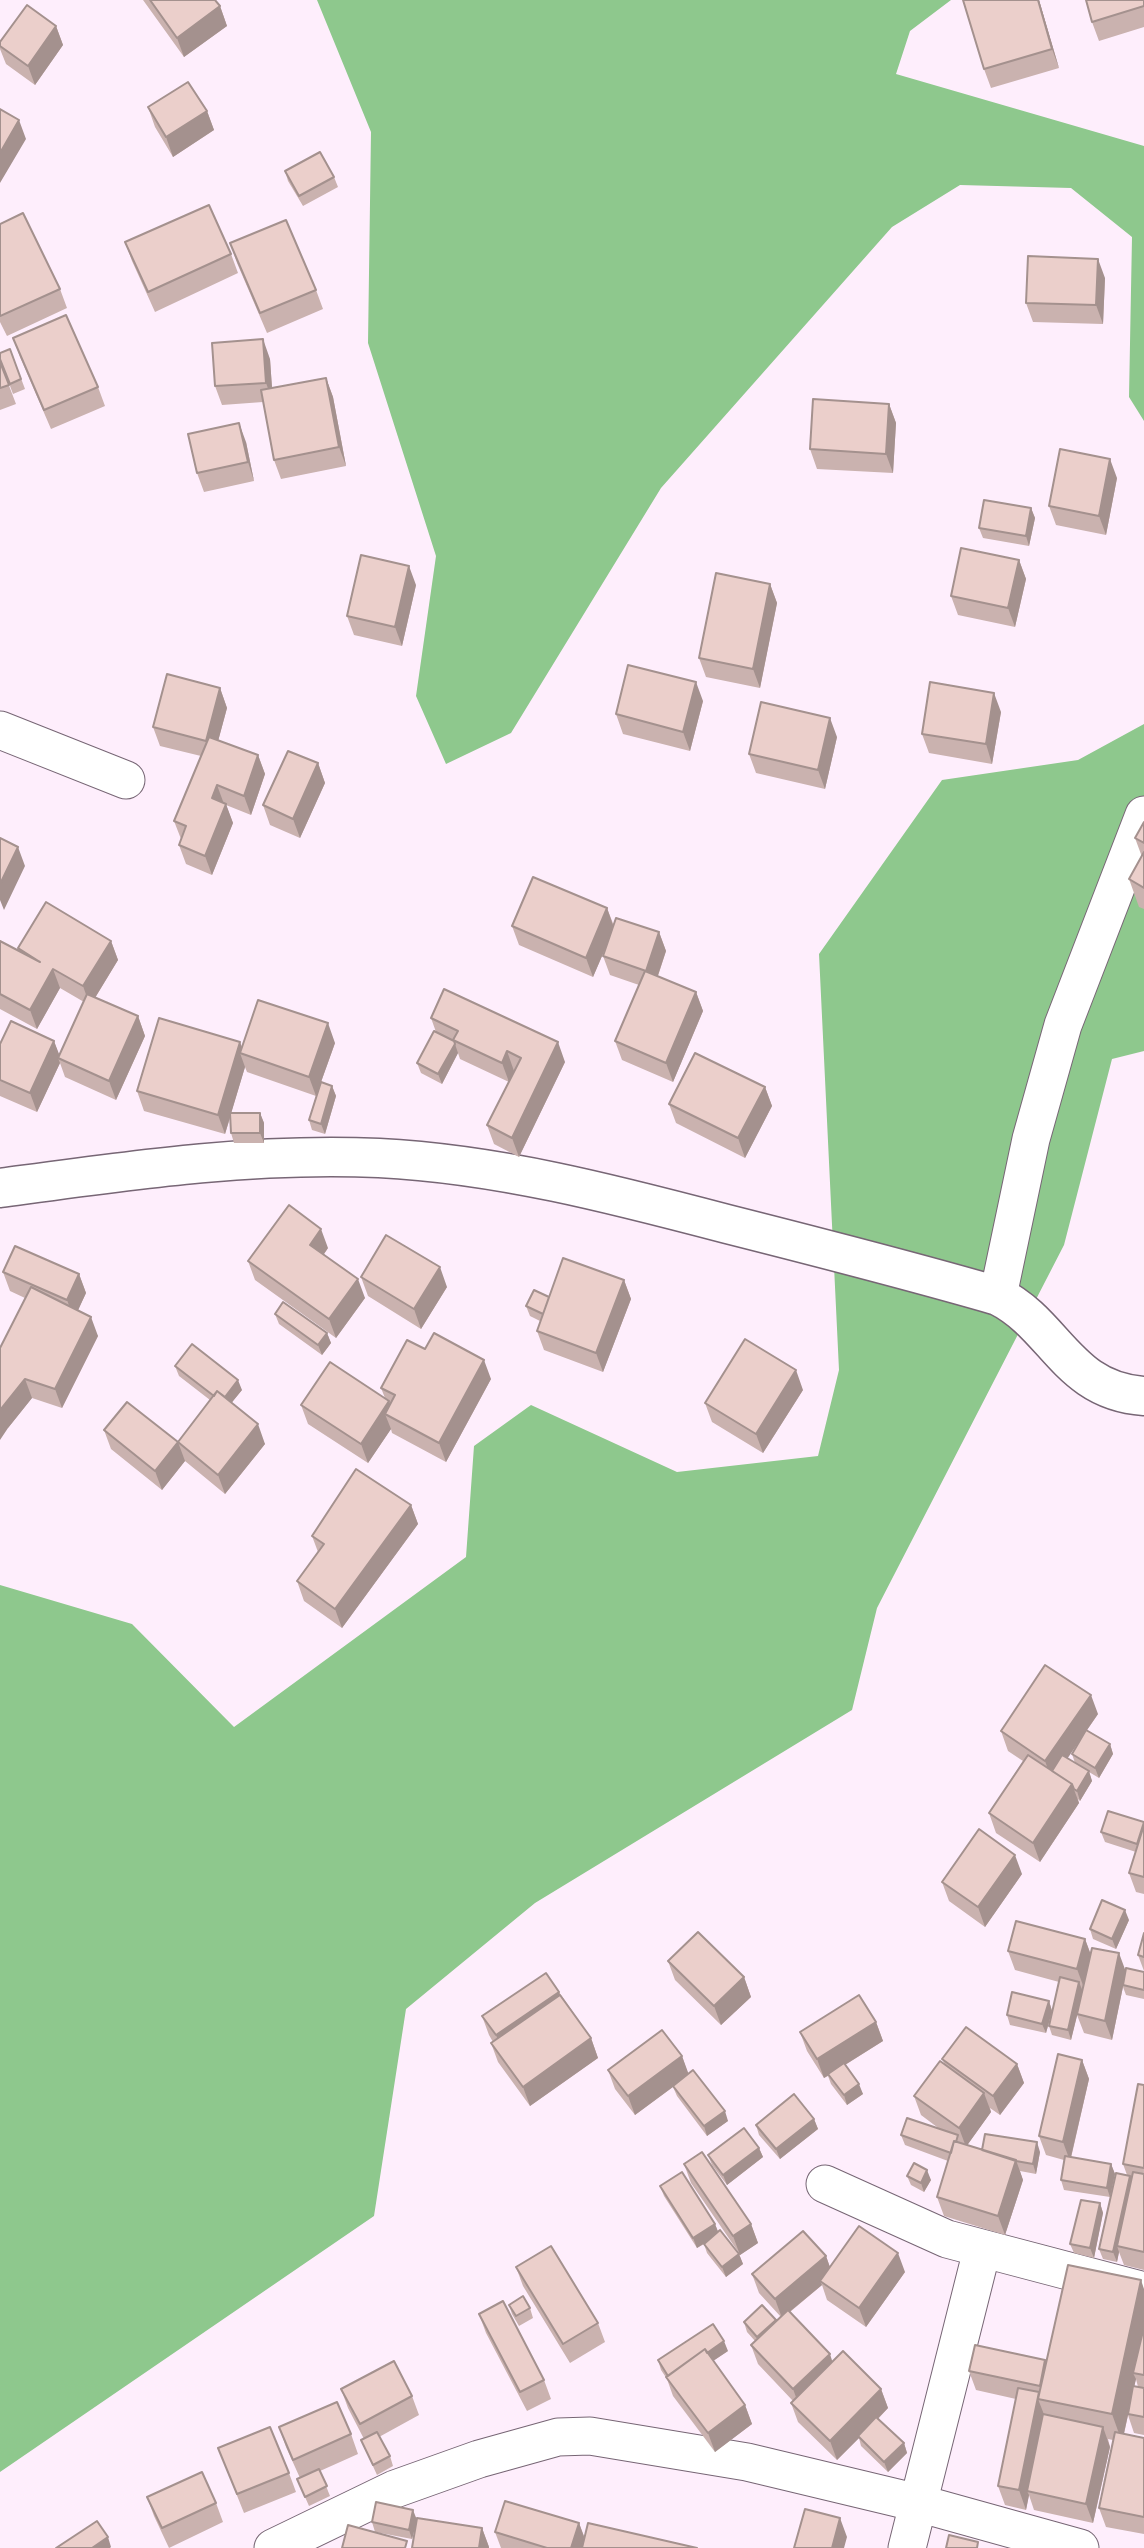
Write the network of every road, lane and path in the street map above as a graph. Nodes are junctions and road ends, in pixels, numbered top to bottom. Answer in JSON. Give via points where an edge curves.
{"nodes":[{"id":1,"x":0,"y":730,"type":"edge"},
{"id":2,"x":127,"y":780,"type":"dead end"},
{"id":3,"x":1144,"y":815,"type":"edge"},
{"id":4,"x":0,"y":1188,"type":"edge"},
{"id":5,"x":998,"y":1296,"type":"junction"},
{"id":6,"x":1144,"y":1396,"type":"edge"},
{"id":7,"x":825,"y":2184,"type":"dead end"},
{"id":8,"x":982,"y":2250,"type":"junction"},
{"id":9,"x":1144,"y":2291,"type":"edge"},
{"id":10,"x":918,"y":2503,"type":"junction"},
{"id":11,"x":273,"y":2548,"type":"edge"},
{"id":12,"x":907,"y":2548,"type":"edge"},
{"id":13,"x":1080,"y":2548,"type":"edge"}],
"edges":[{"from":1,"to":2,"type":"street"},
{"from":3,"to":5,"type":"street","via":[[1063,1025],[1031,1139]]},
{"from":4,"to":5,"type":"street","via":[[267,1159],[379,1158],[497,1170],[608,1193]]},
{"from":5,"to":6,"type":"street","via":[[1030,1317],[1076,1370],[1104,1386]]},
{"from":7,"to":8,"type":"street","via":[[912,2225]]},
{"from":8,"to":9,"type":"street"},
{"from":8,"to":10,"type":"street"},
{"from":10,"to":11,"type":"street","via":[[747,2462],[633,2441],[558,2437],[395,2489]]},
{"from":10,"to":12,"type":"street"},
{"from":10,"to":13,"type":"street"}]}
